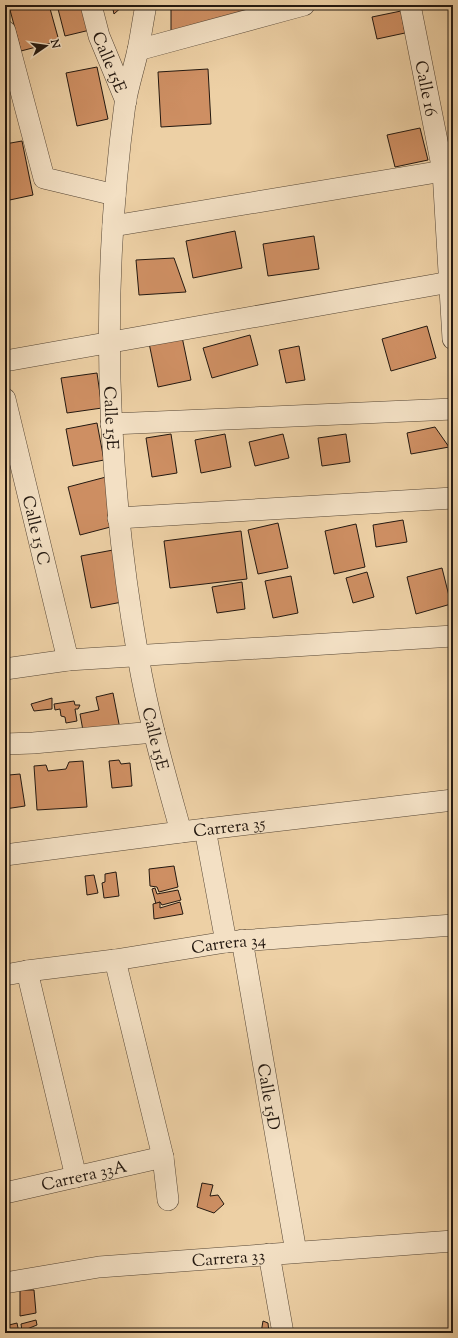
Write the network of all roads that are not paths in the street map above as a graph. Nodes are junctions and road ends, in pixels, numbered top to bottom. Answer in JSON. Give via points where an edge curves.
{"nodes":[{"id":1,"x":91,"y":5,"type":"edge"},
{"id":2,"x":146,"y":5,"type":"edge"},
{"id":3,"x":304,"y":5,"type":"edge"},
{"id":4,"x":410,"y":5,"type":"edge"},
{"id":5,"x":5,"y":31,"type":"edge"},
{"id":6,"x":138,"y":50,"type":"junction"},
{"id":7,"x":126,"y":101,"type":"junction"},
{"id":8,"x":448,"y":170,"type":"edge"},
{"id":9,"x":115,"y":195,"type":"junction"},
{"id":10,"x":113,"y":226,"type":"junction"},
{"id":11,"x":450,"y":282,"type":"junction"},
{"id":12,"x":453,"y":338,"type":"edge"},
{"id":13,"x":109,"y":342,"type":"junction"},
{"id":14,"x":5,"y":361,"type":"edge"},
{"id":15,"x":5,"y":399,"type":"edge"},
{"id":16,"x":453,"y":409,"type":"edge"},
{"id":17,"x":111,"y":424,"type":"junction"},
{"id":18,"x":453,"y":498,"type":"edge"},
{"id":19,"x":118,"y":518,"type":"junction"},
{"id":20,"x":453,"y":636,"type":"edge"},
{"id":21,"x":138,"y":656,"type":"junction"},
{"id":22,"x":68,"y":660,"type":"junction"},
{"id":23,"x":5,"y":669,"type":"edge"},
{"id":24,"x":154,"y":732,"type":"junction"},
{"id":25,"x":5,"y":744,"type":"edge"},
{"id":26,"x":453,"y":800,"type":"edge"},
{"id":27,"x":205,"y":829,"type":"junction"},
{"id":28,"x":181,"y":832,"type":"junction"},
{"id":29,"x":5,"y":855,"type":"edge"},
{"id":30,"x":453,"y":925,"type":"edge"},
{"id":31,"x":234,"y":941,"type":"junction"},
{"id":32,"x":114,"y":960,"type":"junction"},
{"id":33,"x":27,"y":971,"type":"junction"},
{"id":34,"x":5,"y":975,"type":"edge"},
{"id":35,"x":163,"y":1157,"type":"junction"},
{"id":36,"x":76,"y":1177,"type":"junction"},
{"id":37,"x":5,"y":1193,"type":"edge"},
{"id":38,"x":168,"y":1200,"type":"dead end"},
{"id":39,"x":453,"y":1241,"type":"edge"},
{"id":40,"x":296,"y":1252,"type":"junction"},
{"id":41,"x":269,"y":1254,"type":"junction"},
{"id":42,"x":5,"y":1283,"type":"edge"},
{"id":43,"x":283,"y":1333,"type":"edge"}],
"edges":[{"from":1,"to":7,"type":"street","name":"Calle 15E","via":[[99,36]]},
{"from":2,"to":6,"type":"street"},
{"from":3,"to":6,"type":"street"},
{"from":4,"to":8,"type":"street","name":"Calle 16"},
{"from":5,"to":9,"type":"street","via":[[44,178]]},
{"from":6,"to":7,"type":"street"},
{"from":7,"to":9,"type":"street","name":"Calle 15E"},
{"from":8,"to":10,"type":"street"},
{"from":8,"to":11,"type":"street","name":"Calle 16"},
{"from":9,"to":10,"type":"street","name":"Calle 15E"},
{"from":10,"to":13,"type":"street","name":"Calle 15E"},
{"from":11,"to":12,"type":"street","name":"Calle 16"},
{"from":11,"to":13,"type":"street"},
{"from":13,"to":14,"type":"street"},
{"from":13,"to":17,"type":"street","name":"Calle 15E"},
{"from":15,"to":22,"type":"street","name":"Calle 15 C"},
{"from":16,"to":17,"type":"street"},
{"from":17,"to":19,"type":"street","name":"Calle 15E"},
{"from":18,"to":19,"type":"street"},
{"from":19,"to":21,"type":"street","name":"Calle 15E"},
{"from":20,"to":21,"type":"street"},
{"from":21,"to":22,"type":"street"},
{"from":21,"to":24,"type":"street","name":"Calle 15E"},
{"from":22,"to":23,"type":"street"},
{"from":24,"to":25,"type":"street","via":[[33,744]]},
{"from":24,"to":28,"type":"street","name":"Calle 15E"},
{"from":26,"to":27,"type":"street","name":"Carrera 35"},
{"from":27,"to":28,"type":"street","name":"Carrera 35"},
{"from":27,"to":31,"type":"street","name":"Calle 15D"},
{"from":28,"to":29,"type":"street","name":"Carrera 35"},
{"from":30,"to":31,"type":"street","name":"Carrera 34"},
{"from":31,"to":32,"type":"street","name":"Carrera 34"},
{"from":31,"to":40,"type":"street","name":"Calle 15D"},
{"from":32,"to":33,"type":"street","name":"Carrera 34"},
{"from":32,"to":35,"type":"street"},
{"from":33,"to":34,"type":"street","name":"Carrera 34"},
{"from":33,"to":36,"type":"street"},
{"from":35,"to":36,"type":"street","name":"Carrera 33A"},
{"from":35,"to":38,"type":"street"},
{"from":36,"to":37,"type":"street","name":"Carrera 33A"},
{"from":39,"to":40,"type":"street","name":"Carrera 33"},
{"from":40,"to":41,"type":"street","name":"Carrera 33"},
{"from":41,"to":42,"type":"street","name":"Carrera 33","via":[[99,1267]]},
{"from":41,"to":43,"type":"street"}]}
